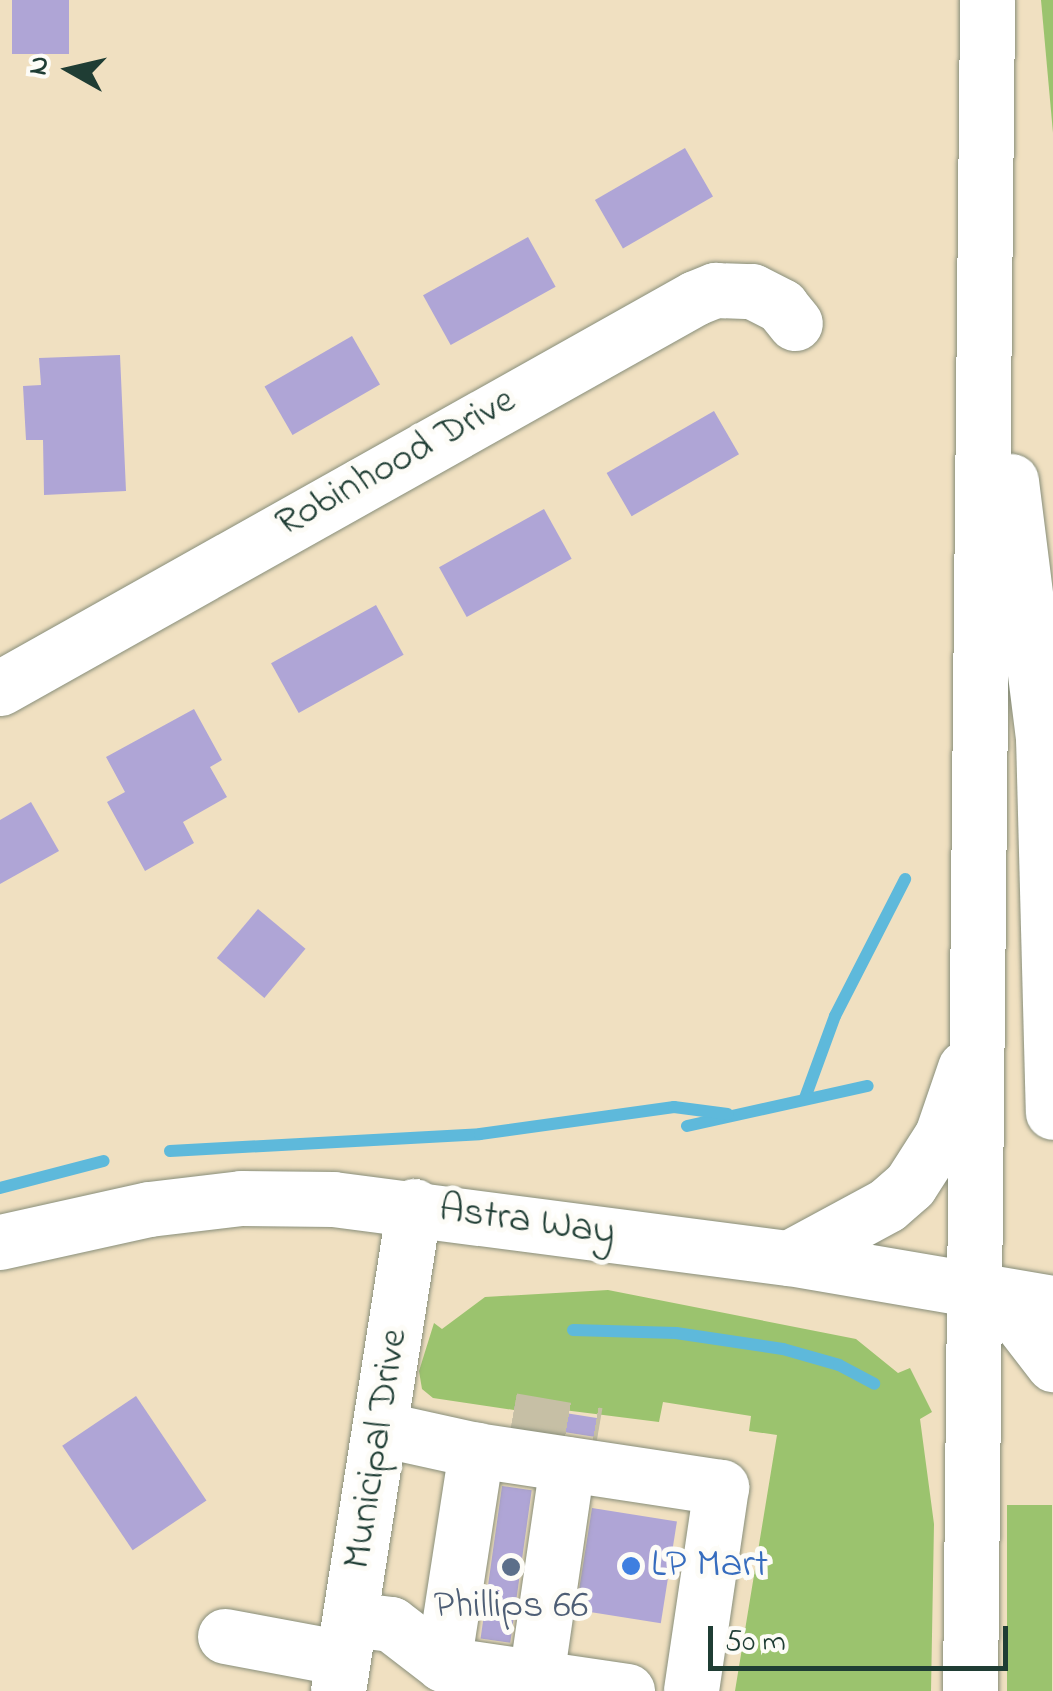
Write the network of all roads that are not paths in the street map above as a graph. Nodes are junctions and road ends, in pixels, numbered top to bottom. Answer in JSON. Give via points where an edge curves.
{"nodes":[{"id":1,"x":986,"y":0,"type":"edge"},
{"id":2,"x":984,"y":259,"type":"junction"},
{"id":3,"x":795,"y":323,"type":"dead end"},
{"id":4,"x":2,"y":680,"type":"edge"},
{"id":5,"x":978,"y":1027,"type":"junction"},
{"id":6,"x":1053,"y":1112,"type":"edge"},
{"id":7,"x":414,"y":1206,"type":"junction"},
{"id":8,"x":0,"y":1242,"type":"edge"},
{"id":9,"x":789,"y":1258,"type":"junction"},
{"id":10,"x":978,"y":1289,"type":"junction"},
{"id":11,"x":1053,"y":1303,"type":"edge"},
{"id":12,"x":1053,"y":1364,"type":"edge"},
{"id":13,"x":401,"y":1431,"type":"junction"},
{"id":14,"x":494,"y":1435,"type":"junction"},
{"id":15,"x":582,"y":1450,"type":"junction"},
{"id":16,"x":226,"y":1636,"type":"dead end"},
{"id":17,"x":344,"y":1656,"type":"edge"},
{"id":18,"x":443,"y":1664,"type":"junction"},
{"id":19,"x":536,"y":1677,"type":"junction"},
{"id":20,"x":627,"y":1691,"type":"edge"},
{"id":21,"x":691,"y":1691,"type":"edge"},
{"id":22,"x":970,"y":1691,"type":"edge"}],
"edges":[{"from":1,"to":2,"type":"main road"},
{"from":2,"to":5,"type":"main road"},
{"from":2,"to":6,"type":"main road","via":[[1043,737]]},
{"from":3,"to":4,"type":"main road","name":"Robinhood Drive","via":[[781,306],[752,291],[715,290],[695,298]]},
{"from":5,"to":9,"type":"main road","via":[[942,1135],[910,1185],[873,1214]]},
{"from":5,"to":10,"type":"main road"},
{"from":7,"to":8,"type":"main road","name":"Astra Way","via":[[241,1198],[103,1216]]},
{"from":7,"to":9,"type":"main road","name":"Astra Way"},
{"from":7,"to":13,"type":"main road","name":"Municipal Drive"},
{"from":9,"to":10,"type":"main road","name":"Astra Way"},
{"from":10,"to":11,"type":"main road","name":"Astra Way"},
{"from":10,"to":12,"type":"main road","via":[[1014,1312]]},
{"from":10,"to":22,"type":"main road"},
{"from":13,"to":14,"type":"main road"},
{"from":13,"to":17,"type":"main road","name":"Municipal Drive"},
{"from":14,"to":15,"type":"main road"},
{"from":14,"to":18,"type":"main road"},
{"from":15,"to":19,"type":"main road"},
{"from":15,"to":21,"type":"main road","via":[[646,1476],[721,1487]]},
{"from":16,"to":17,"type":"main road"},
{"from":17,"to":18,"type":"main road","via":[[391,1624]]},
{"from":18,"to":19,"type":"main road"},
{"from":19,"to":20,"type":"main road"}]}
